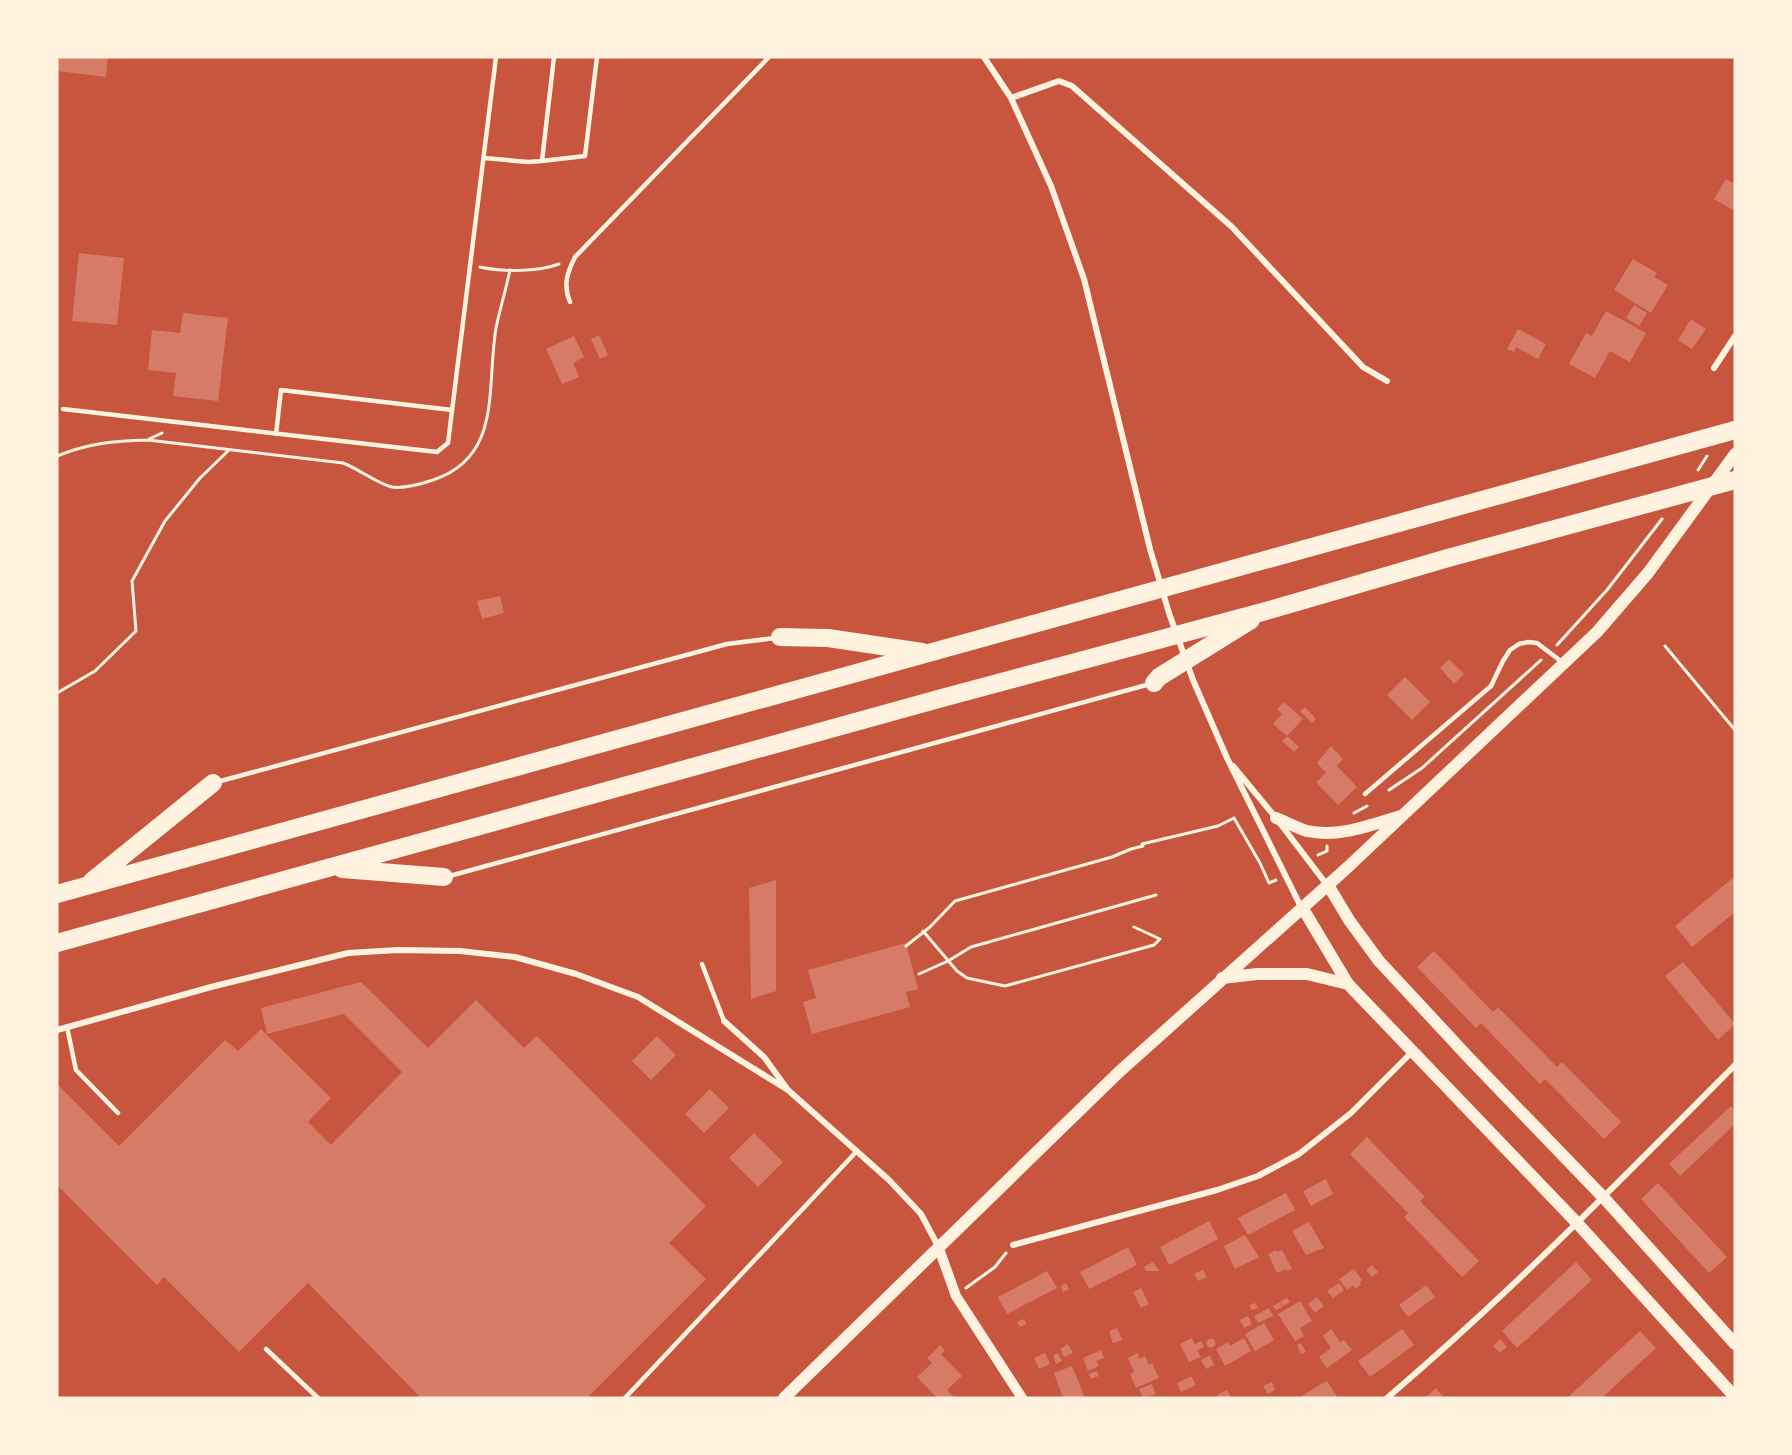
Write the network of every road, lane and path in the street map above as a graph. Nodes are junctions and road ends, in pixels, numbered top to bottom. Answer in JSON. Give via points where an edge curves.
{"nodes":[{"id":1,"x":496,"y":57,"type":"edge"},
{"id":2,"x":554,"y":57,"type":"edge"},
{"id":3,"x":597,"y":57,"type":"edge"},
{"id":4,"x":769,"y":57,"type":"edge"},
{"id":5,"x":984,"y":57,"type":"edge"},
{"id":6,"x":1011,"y":98,"type":"junction"},
{"id":7,"x":484,"y":158,"type":"junction"},
{"id":8,"x":542,"y":161,"type":"junction"},
{"id":9,"x":575,"y":258,"type":"junction"},
{"id":10,"x":470,"y":265,"type":"junction"},
{"id":11,"x":570,"y":302,"type":"dead end"},
{"id":12,"x":1735,"y":336,"type":"edge"},
{"id":13,"x":1714,"y":368,"type":"dead end"},
{"id":14,"x":1387,"y":381,"type":"dead end"},
{"id":15,"x":63,"y":408,"type":"dead end"},
{"id":16,"x":452,"y":410,"type":"junction"},
{"id":17,"x":1735,"y":430,"type":"edge"},
{"id":18,"x":276,"y":434,"type":"junction"},
{"id":19,"x":230,"y":449,"type":"dead end"},
{"id":20,"x":1735,"y":453,"type":"edge"},
{"id":21,"x":1735,"y":480,"type":"edge"},
{"id":22,"x":1266,"y":611,"type":"junction"},
{"id":23,"x":780,"y":637,"type":"joint"},
{"id":24,"x":1665,"y":646,"type":"dead end"},
{"id":25,"x":930,"y":653,"type":"junction"},
{"id":26,"x":1564,"y":663,"type":"junction"},
{"id":27,"x":1154,"y":683,"type":"joint"},
{"id":28,"x":57,"y":693,"type":"edge"},
{"id":29,"x":1735,"y":730,"type":"edge"},
{"id":30,"x":1227,"y":758,"type":"junction"},
{"id":31,"x":213,"y":783,"type":"joint"},
{"id":32,"x":1365,"y":794,"type":"dead end"},
{"id":33,"x":1405,"y":814,"type":"junction"},
{"id":34,"x":1276,"y":818,"type":"junction"},
{"id":35,"x":328,"y":868,"type":"junction"},
{"id":36,"x":444,"y":877,"type":"joint"},
{"id":37,"x":1269,"y":883,"type":"dead end"},
{"id":38,"x":1328,"y":885,"type":"junction"},
{"id":39,"x":86,"y":886,"type":"junction"},
{"id":40,"x":57,"y":894,"type":"edge"},
{"id":41,"x":1156,"y":895,"type":"dead end"},
{"id":42,"x":1302,"y":908,"type":"junction"},
{"id":43,"x":1134,"y":927,"type":"dead end"},
{"id":44,"x":923,"y":931,"type":"junction"},
{"id":45,"x":57,"y":943,"type":"edge"},
{"id":46,"x":906,"y":946,"type":"dead end"},
{"id":47,"x":948,"y":961,"type":"junction"},
{"id":48,"x":702,"y":964,"type":"dead end"},
{"id":49,"x":919,"y":975,"type":"dead end"},
{"id":50,"x":1222,"y":978,"type":"junction"},
{"id":51,"x":1348,"y":984,"type":"junction"},
{"id":52,"x":724,"y":1021,"type":"joint"},
{"id":53,"x":67,"y":1027,"type":"junction"},
{"id":54,"x":57,"y":1030,"type":"edge"},
{"id":55,"x":1412,"y":1052,"type":"junction"},
{"id":56,"x":1735,"y":1065,"type":"edge"},
{"id":57,"x":788,"y":1090,"type":"junction"},
{"id":58,"x":118,"y":1113,"type":"dead end"},
{"id":59,"x":857,"y":1151,"type":"junction"},
{"id":60,"x":1604,"y":1197,"type":"junction"},
{"id":61,"x":1578,"y":1224,"type":"junction"},
{"id":62,"x":1013,"y":1245,"type":"joint"},
{"id":63,"x":938,"y":1246,"type":"junction"},
{"id":64,"x":956,"y":1296,"type":"junction"},
{"id":65,"x":1735,"y":1344,"type":"edge"},
{"id":66,"x":266,"y":1349,"type":"dead end"},
{"id":67,"x":1735,"y":1397,"type":"edge"},
{"id":68,"x":318,"y":1398,"type":"edge"},
{"id":69,"x":625,"y":1398,"type":"edge"},
{"id":70,"x":784,"y":1398,"type":"edge"},
{"id":71,"x":1022,"y":1398,"type":"edge"},
{"id":72,"x":1386,"y":1398,"type":"edge"}],
"edges":[{"from":1,"to":7,"type":"lane"},
{"from":2,"to":8,"type":"lane"},
{"from":3,"to":8,"type":"lane","via":[[585,156]]},
{"from":4,"to":9,"type":"lane"},
{"from":5,"to":6,"type":"street"},
{"from":6,"to":14,"type":"street","via":[[1059,81],[1072,86],[1232,227],[1363,367]]},
{"from":6,"to":30,"type":"street","via":[[1051,186],[1084,279],[1169,613]]},
{"from":7,"to":8,"type":"lane"},
{"from":7,"to":10,"type":"lane"},
{"from":9,"to":10,"type":"path","via":[[552,266],[510,270]]},
{"from":9,"to":11,"type":"lane","via":[[566,278]]},
{"from":10,"to":16,"type":"lane"},
{"from":12,"to":13,"type":"street"},
{"from":15,"to":18,"type":"lane"},
{"from":16,"to":18,"type":"lane","via":[[448,443],[437,452]]},
{"from":16,"to":18,"type":"lane","via":[[281,390]]},
{"from":17,"to":25,"type":"highway"},
{"from":19,"to":28,"type":"path","via":[[165,521],[132,581],[136,631],[95,671]]},
{"from":20,"to":26,"type":"main road","via":[[1648,573],[1605,624]]},
{"from":21,"to":22,"type":"highway"},
{"from":22,"to":27,"type":"highway"},
{"from":22,"to":35,"type":"highway"},
{"from":23,"to":25,"type":"highway","via":[[828,638]]},
{"from":23,"to":31,"type":"lane","via":[[727,644]]},
{"from":24,"to":29,"type":"path"},
{"from":25,"to":39,"type":"highway"},
{"from":26,"to":32,"type":"lane","via":[[1537,643],[1519,644],[1510,650],[1491,686]]},
{"from":26,"to":33,"type":"main road"},
{"from":27,"to":36,"type":"lane"},
{"from":30,"to":34,"type":"street"},
{"from":30,"to":42,"type":"street"},
{"from":31,"to":39,"type":"highway"},
{"from":33,"to":34,"type":"main road","via":[[1349,831],[1327,832],[1306,831]]},
{"from":33,"to":38,"type":"main road"},
{"from":34,"to":38,"type":"street"},
{"from":35,"to":36,"type":"highway"},
{"from":35,"to":45,"type":"highway"},
{"from":37,"to":44,"type":"path","via":[[1234,818],[1218,826],[955,901]]},
{"from":38,"to":42,"type":"main road"},
{"from":38,"to":60,"type":"main road","via":[[1379,961]]},
{"from":39,"to":40,"type":"highway"},
{"from":41,"to":47,"type":"path","via":[[971,946]]},
{"from":42,"to":50,"type":"main road"},
{"from":42,"to":51,"type":"main road"},
{"from":43,"to":47,"type":"path","via":[[1160,939],[1154,945],[1005,986],[967,978]]},
{"from":44,"to":46,"type":"path"},
{"from":44,"to":47,"type":"path"},
{"from":47,"to":49,"type":"path"},
{"from":48,"to":52,"type":"lane"},
{"from":50,"to":51,"type":"main road","via":[[1307,975]]},
{"from":50,"to":63,"type":"main road"},
{"from":51,"to":55,"type":"main road"},
{"from":52,"to":57,"type":"street","via":[[764,1057]]},
{"from":53,"to":54,"type":"street"},
{"from":53,"to":57,"type":"street","via":[[348,953],[460,951],[515,957],[638,997]]},
{"from":53,"to":58,"type":"lane","via":[[76,1070]]},
{"from":55,"to":61,"type":"main road"},
{"from":55,"to":62,"type":"street","via":[[1351,1113],[1299,1154],[1258,1176]]},
{"from":56,"to":60,"type":"street"},
{"from":57,"to":59,"type":"street"},
{"from":59,"to":63,"type":"street","via":[[921,1214]]},
{"from":59,"to":69,"type":"lane"},
{"from":60,"to":61,"type":"street"},
{"from":60,"to":65,"type":"main road"},
{"from":61,"to":67,"type":"main road"},
{"from":61,"to":72,"type":"street"},
{"from":62,"to":64,"type":"path","via":[[995,1267]]},
{"from":63,"to":64,"type":"street"},
{"from":63,"to":70,"type":"main road"},
{"from":64,"to":71,"type":"street"},
{"from":66,"to":68,"type":"lane"}]}
